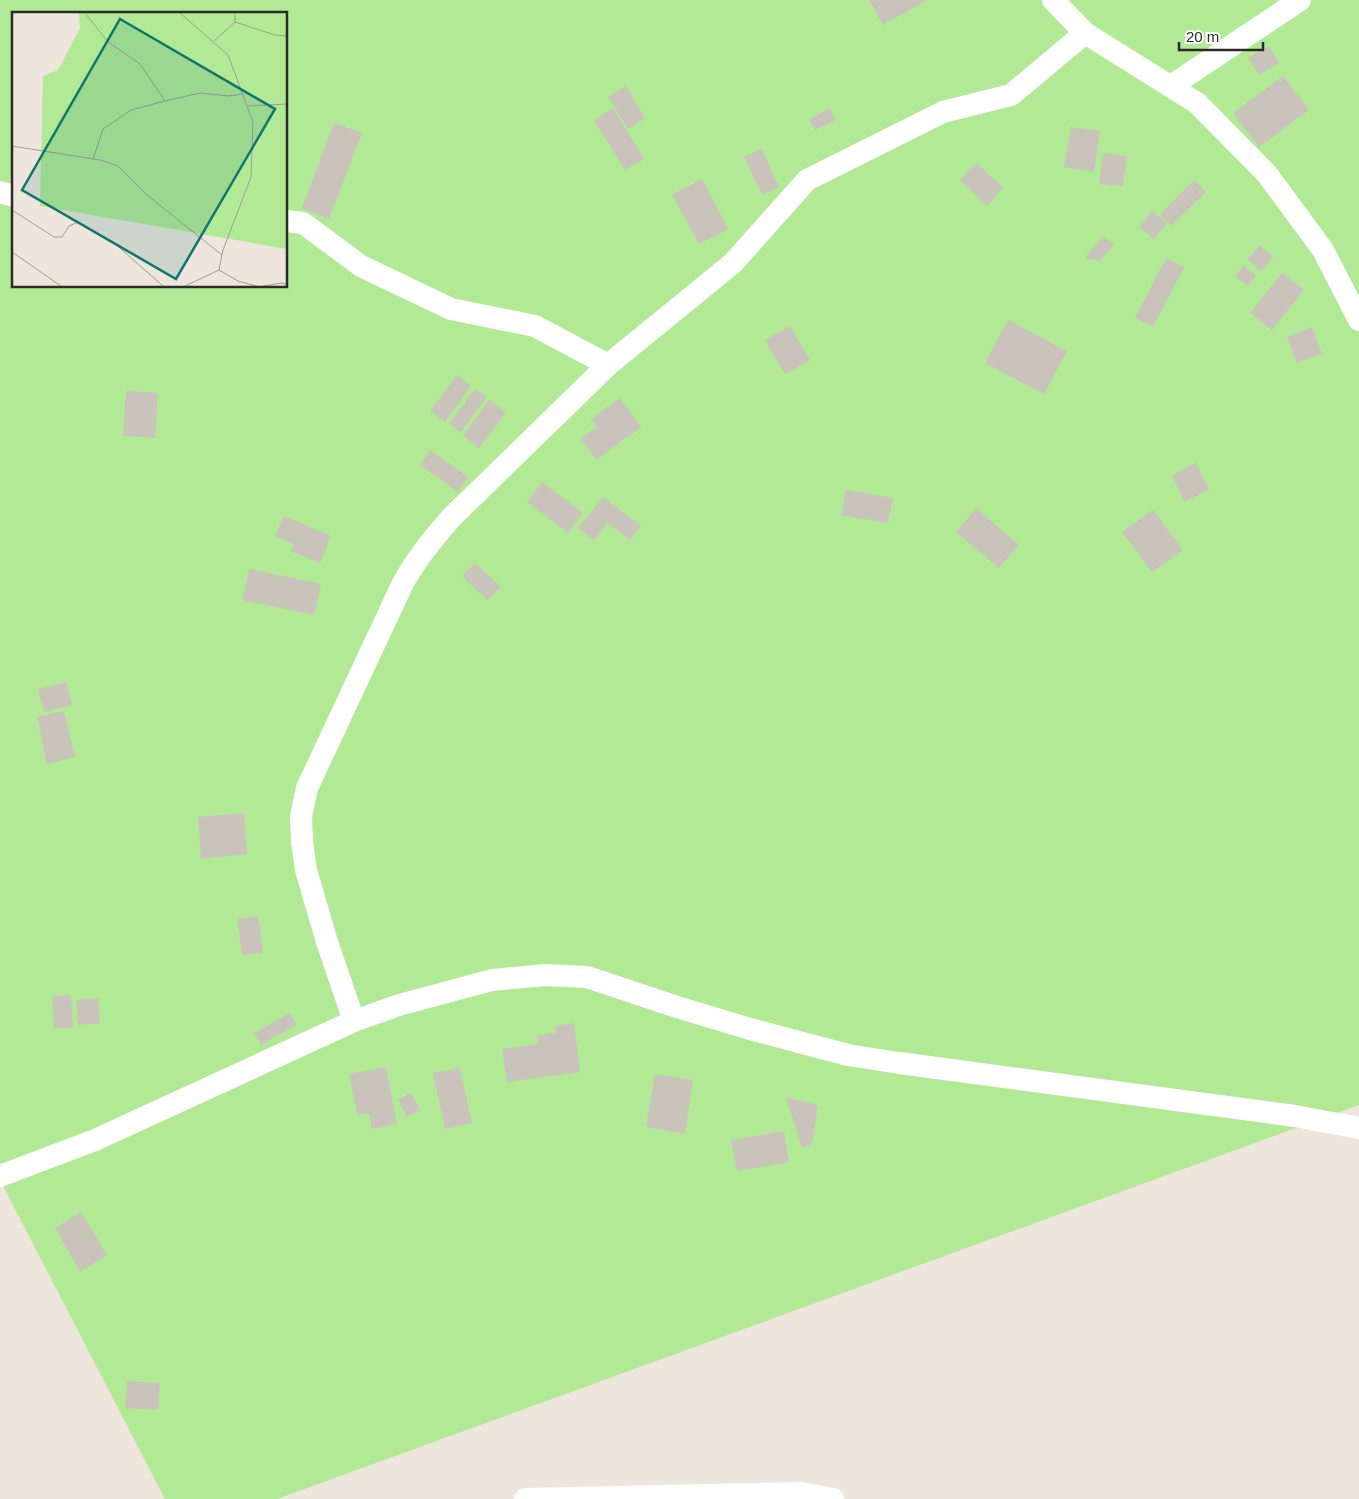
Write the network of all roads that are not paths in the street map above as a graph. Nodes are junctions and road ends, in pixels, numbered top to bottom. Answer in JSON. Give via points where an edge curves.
{"nodes":[{"id":1,"x":1053,"y":0,"type":"edge"},
{"id":2,"x":1300,"y":0,"type":"edge"},
{"id":3,"x":1085,"y":33,"type":"junction"},
{"id":4,"x":1171,"y":86,"type":"junction"},
{"id":5,"x":288,"y":221,"type":"edge"},
{"id":6,"x":1359,"y":320,"type":"edge"},
{"id":7,"x":608,"y":365,"type":"junction"},
{"id":8,"x":354,"y":1021,"type":"junction"},
{"id":9,"x":1359,"y":1128,"type":"edge"},
{"id":10,"x":0,"y":1176,"type":"edge"},
{"id":11,"x":525,"y":1499,"type":"edge"},
{"id":12,"x":833,"y":1499,"type":"edge"}],
"edges":[{"from":1,"to":3,"type":"street"},
{"from":2,"to":4,"type":"street"},
{"from":3,"to":4,"type":"street"},
{"from":3,"to":7,"type":"street","via":[[1011,95],[943,112],[807,180],[733,262]]},
{"from":4,"to":6,"type":"street","via":[[1197,103],[1267,174],[1323,250]]},
{"from":5,"to":7,"type":"street","via":[[303,223],[361,266],[452,309],[535,326]]},
{"from":7,"to":8,"type":"street","via":[[452,517],[418,558],[403,582],[307,788],[301,816],[306,870]]},
{"from":8,"to":9,"type":"street","via":[[399,1005],[492,980],[587,977],[704,1015],[848,1055],[1295,1116]]},
{"from":8,"to":10,"type":"street","via":[[95,1140]]},
{"from":11,"to":12,"type":"street","via":[[802,1493]]}]}
